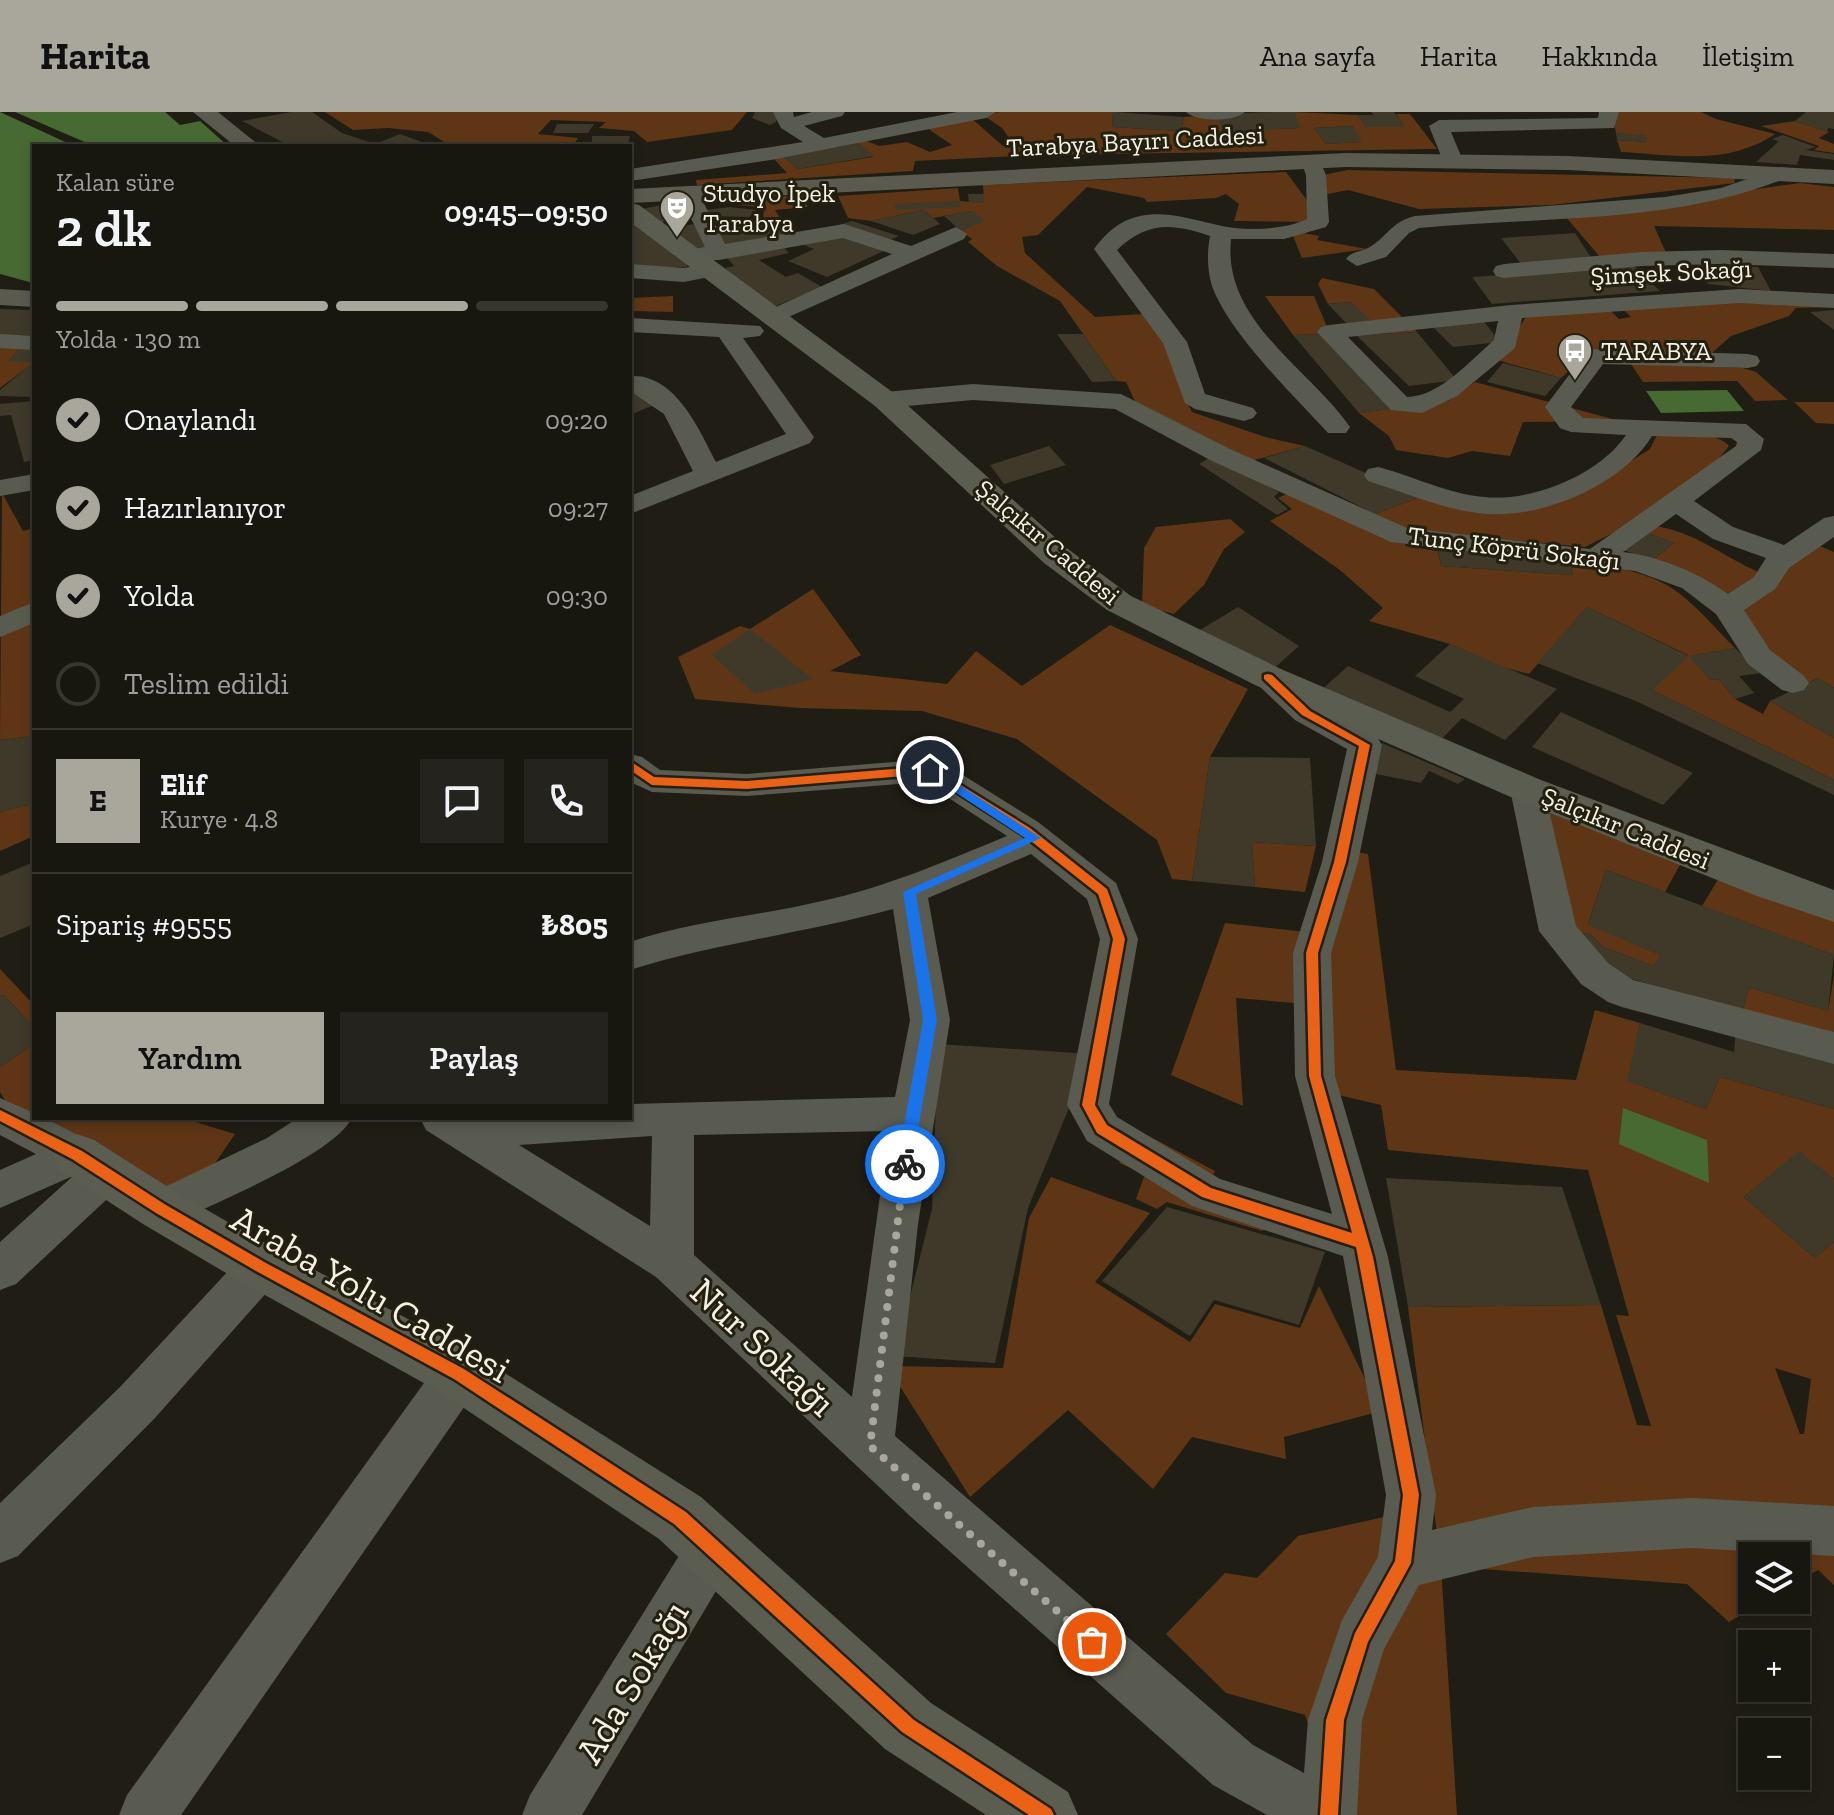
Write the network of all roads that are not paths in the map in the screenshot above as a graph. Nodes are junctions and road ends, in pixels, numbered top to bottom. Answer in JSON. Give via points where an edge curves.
{"nodes":[{"id":1,"x":204,"y":112,"type":"edge"},
{"id":2,"x":835,"y":112,"type":"edge"},
{"id":3,"x":861,"y":112,"type":"edge"},
{"id":4,"x":986,"y":112,"type":"edge"},
{"id":5,"x":1196,"y":112,"type":"edge"},
{"id":6,"x":1235,"y":112,"type":"edge"},
{"id":7,"x":1609,"y":112,"type":"edge"},
{"id":8,"x":962,"y":114,"type":"edge"},
{"id":9,"x":785,"y":118,"type":"edge"},
{"id":10,"x":882,"y":132,"type":"junction"},
{"id":11,"x":246,"y":144,"type":"edge"},
{"id":12,"x":820,"y":144,"type":"junction"},
{"id":13,"x":1311,"y":161,"type":"junction"},
{"id":14,"x":1453,"y":161,"type":"junction"},
{"id":15,"x":1782,"y":173,"type":"junction"},
{"id":16,"x":632,"y":175,"type":"edge"},
{"id":17,"x":1834,"y":177,"type":"edge"},
{"id":18,"x":689,"y":194,"type":"junction"},
{"id":19,"x":632,"y":196,"type":"edge"},
{"id":20,"x":632,"y":211,"type":"edge"},
{"id":21,"x":1222,"y":233,"type":"junction"},
{"id":22,"x":956,"y":234,"type":"dead end"},
{"id":23,"x":910,"y":253,"type":"junction"},
{"id":24,"x":1357,"y":259,"type":"dead end"},
{"id":25,"x":707,"y":260,"type":"junction"},
{"id":26,"x":1834,"y":261,"type":"edge"},
{"id":27,"x":632,"y":271,"type":"edge"},
{"id":28,"x":1504,"y":271,"type":"dead end"},
{"id":29,"x":0,"y":297,"type":"edge"},
{"id":30,"x":32,"y":299,"type":"edge"},
{"id":31,"x":1834,"y":301,"type":"edge"},
{"id":32,"x":1511,"y":312,"type":"junction"},
{"id":33,"x":783,"y":321,"type":"junction"},
{"id":34,"x":632,"y":325,"type":"edge"},
{"id":35,"x":727,"y":330,"type":"junction"},
{"id":36,"x":0,"y":341,"type":"edge"},
{"id":37,"x":32,"y":343,"type":"edge"},
{"id":38,"x":1748,"y":361,"type":"dead end"},
{"id":39,"x":634,"y":383,"type":"dead end"},
{"id":40,"x":885,"y":400,"type":"junction"},
{"id":41,"x":1244,"y":413,"type":"dead end"},
{"id":42,"x":1337,"y":427,"type":"dead end"},
{"id":43,"x":1644,"y":428,"type":"junction"},
{"id":44,"x":708,"y":473,"type":"junction"},
{"id":45,"x":1378,"y":475,"type":"dead end"},
{"id":46,"x":32,"y":482,"type":"edge"},
{"id":47,"x":0,"y":488,"type":"edge"},
{"id":48,"x":1676,"y":501,"type":"junction"},
{"id":49,"x":632,"y":505,"type":"edge"},
{"id":50,"x":1834,"y":524,"type":"edge"},
{"id":51,"x":1788,"y":556,"type":"junction"},
{"id":52,"x":1596,"y":558,"type":"junction"},
{"id":53,"x":1727,"y":608,"type":"junction"},
{"id":54,"x":32,"y":612,"type":"edge"},
{"id":55,"x":0,"y":628,"type":"edge"},
{"id":56,"x":1268,"y":677,"type":"junction"},
{"id":57,"x":1793,"y":683,"type":"dead end"},
{"id":58,"x":632,"y":766,"type":"edge"},
{"id":59,"x":1527,"y":789,"type":"junction"},
{"id":60,"x":1035,"y":838,"type":"junction"},
{"id":61,"x":909,"y":892,"type":"junction"},
{"id":62,"x":1834,"y":906,"type":"edge"},
{"id":63,"x":632,"y":955,"type":"edge"},
{"id":64,"x":1834,"y":1048,"type":"edge"},
{"id":65,"x":912,"y":1114,"type":"junction"},
{"id":66,"x":0,"y":1115,"type":"edge"},
{"id":67,"x":673,"y":1118,"type":"junction"},
{"id":68,"x":632,"y":1119,"type":"edge"},
{"id":69,"x":328,"y":1120,"type":"edge"},
{"id":70,"x":599,"y":1120,"type":"edge"},
{"id":71,"x":452,"y":1124,"type":"edge"},
{"id":72,"x":91,"y":1165,"type":"junction"},
{"id":73,"x":0,"y":1190,"type":"edge"},
{"id":74,"x":161,"y":1209,"type":"junction"},
{"id":75,"x":1361,"y":1242,"type":"junction"},
{"id":76,"x":672,"y":1263,"type":"junction"},
{"id":77,"x":261,"y":1267,"type":"junction"},
{"id":78,"x":0,"y":1270,"type":"edge"},
{"id":79,"x":459,"y":1374,"type":"junction"},
{"id":80,"x":870,"y":1446,"type":"junction"},
{"id":81,"x":1834,"y":1531,"type":"edge"},
{"id":82,"x":0,"y":1538,"type":"edge"},
{"id":83,"x":713,"y":1548,"type":"junction"},
{"id":84,"x":1403,"y":1563,"type":"junction"},
{"id":85,"x":986,"y":1798,"type":"edge"},
{"id":86,"x":147,"y":1815,"type":"edge"},
{"id":87,"x":550,"y":1815,"type":"edge"},
{"id":88,"x":1045,"y":1815,"type":"edge"},
{"id":89,"x":1323,"y":1815,"type":"edge"},
{"id":90,"x":1329,"y":1815,"type":"edge"}],
"edges":[{"from":1,"to":11,"type":"main road"},
{"from":2,"to":9,"type":"street"},
{"from":3,"to":10,"type":"street"},
{"from":4,"to":8,"type":"street"},
{"from":5,"to":6,"type":"street"},
{"from":7,"to":14,"type":"street","via":[[1607,124],[1439,126]]},
{"from":8,"to":10,"type":"street"},
{"from":9,"to":12,"type":"street"},
{"from":10,"to":12,"type":"street"},
{"from":12,"to":16,"type":"street"},
{"from":13,"to":14,"type":"main road","name":"Tarabya Bayırı Caddesi"},
{"from":13,"to":18,"type":"main road","name":"Tarabya Bayırı Caddesi"},
{"from":13,"to":21,"type":"street","via":[[1318,222],[1308,228]]},
{"from":14,"to":15,"type":"main road","name":"Tarabya Bayırı Caddesi"},
{"from":15,"to":17,"type":"main road","name":"Tarabya Bayırı Caddesi"},
{"from":15,"to":24,"type":"street","via":[[1759,185],[1701,198],[1415,222],[1401,228],[1378,252]]},
{"from":18,"to":19,"type":"main road","name":"Tarabya Bayırı Caddesi"},
{"from":18,"to":25,"type":"street"},
{"from":20,"to":25,"type":"main road","name":"Şalçıkır Caddesi"},
{"from":21,"to":41,"type":"street","via":[[1188,221],[1156,220],[1131,225],[1105,249],[1175,342],[1194,398]]},
{"from":21,"to":42,"type":"street","via":[[1226,291],[1284,370]]},
{"from":22,"to":23,"type":"street"},
{"from":23,"to":25,"type":"street","via":[[844,231]]},
{"from":23,"to":33,"type":"street"},
{"from":25,"to":27,"type":"street","via":[[684,275]]},
{"from":25,"to":33,"type":"main road","name":"Şalçıkır Caddesi"},
{"from":26,"to":28,"type":"street","via":[[1642,259]]},
{"from":29,"to":30,"type":"main road"},
{"from":31,"to":32,"type":"street","name":"Şimşek Sokağı","via":[[1739,296]]},
{"from":32,"to":32,"type":"street","name":"Şimşek Sokağı","via":[[1387,324],[1329,332],[1400,405],[1422,405],[1448,391],[1506,343]]},
{"from":33,"to":35,"type":"street","via":[[750,331]]},
{"from":33,"to":40,"type":"main road","name":"Şalçıkır Caddesi"},
{"from":34,"to":35,"type":"street"},
{"from":35,"to":44,"type":"street","via":[[743,362],[801,437]]},
{"from":36,"to":37,"type":"street"},
{"from":38,"to":43,"type":"street","via":[[1596,356],[1558,407],[1569,422],[1580,426]]},
{"from":39,"to":44,"type":"street","via":[[678,411]]},
{"from":40,"to":52,"type":"street","name":"Tunç Köprü Sokağı","via":[[973,392],[1121,402],[1221,455],[1401,536]]},
{"from":40,"to":56,"type":"main road","name":"Şalçıkır Caddesi","via":[[1056,556],[1119,603]]},
{"from":43,"to":45,"type":"street","via":[[1636,447],[1599,473],[1557,495],[1497,506]]},
{"from":43,"to":48,"type":"street","via":[[1737,430],[1751,439],[1748,450]]},
{"from":44,"to":49,"type":"street"},
{"from":46,"to":47,"type":"street"},
{"from":48,"to":51,"type":"street","via":[[1723,533]]},
{"from":48,"to":52,"type":"street"},
{"from":50,"to":51,"type":"street"},
{"from":51,"to":53,"type":"street","via":[[1765,583]]},
{"from":52,"to":53,"type":"street","name":"Tunç Köprü Sokağı","via":[[1640,563],[1692,582]]},
{"from":53,"to":57,"type":"street","name":"Tunç Köprü Sokağı","via":[[1759,657]]},
{"from":54,"to":55,"type":"street"},
{"from":56,"to":59,"type":"main road","name":"Şalçıkır Caddesi"},
{"from":56,"to":75,"type":"street","via":[[1306,713],[1365,745],[1340,862],[1312,953],[1315,1076]]},
{"from":58,"to":60,"type":"street","via":[[652,781],[747,785],[930,770]]},
{"from":59,"to":62,"type":"main road","name":"Şalçıkır Caddesi"},
{"from":59,"to":64,"type":"street","via":[[1558,931],[1595,974],[1622,992]]},
{"from":60,"to":61,"type":"street"},
{"from":60,"to":75,"type":"street","via":[[1103,892],[1119,939],[1088,1105],[1102,1129],[1207,1193]]},
{"from":61,"to":63,"type":"street"},
{"from":61,"to":65,"type":"street","via":[[930,1020]]},
{"from":65,"to":67,"type":"street"},
{"from":65,"to":80,"type":"street"},
{"from":66,"to":72,"type":"street"},
{"from":67,"to":68,"type":"street"},
{"from":67,"to":76,"type":"street"},
{"from":69,"to":74,"type":"street","via":[[282,1150]]},
{"from":70,"to":71,"type":"street"},
{"from":71,"to":76,"type":"street","name":"Nur Sokağı"},
{"from":72,"to":73,"type":"street"},
{"from":72,"to":74,"type":"main road","name":"Araba Yolu Caddesi"},
{"from":72,"to":78,"type":"street"},
{"from":74,"to":77,"type":"main road","name":"Araba Yolu Caddesi"},
{"from":75,"to":84,"type":"street","via":[[1411,1495]]},
{"from":76,"to":80,"type":"street","name":"Nur Sokağı"},
{"from":77,"to":79,"type":"main road","name":"Araba Yolu Caddesi"},
{"from":77,"to":82,"type":"street","via":[[137,1403]]},
{"from":79,"to":83,"type":"main road","name":"Araba Yolu Caddesi","via":[[680,1518]]},
{"from":79,"to":86,"type":"street"},
{"from":80,"to":89,"type":"street","name":"Nur Sokağı","via":[[1233,1765]]},
{"from":81,"to":84,"type":"street","via":[[1692,1523],[1533,1532]]},
{"from":83,"to":85,"type":"main road","name":"Araba Yolu Caddesi"},
{"from":83,"to":87,"type":"street","name":"Ada Sokağı"},
{"from":84,"to":90,"type":"street","via":[[1361,1639],[1335,1720]]},
{"from":85,"to":88,"type":"main road","name":"Araba Yolu Caddesi"}]}
